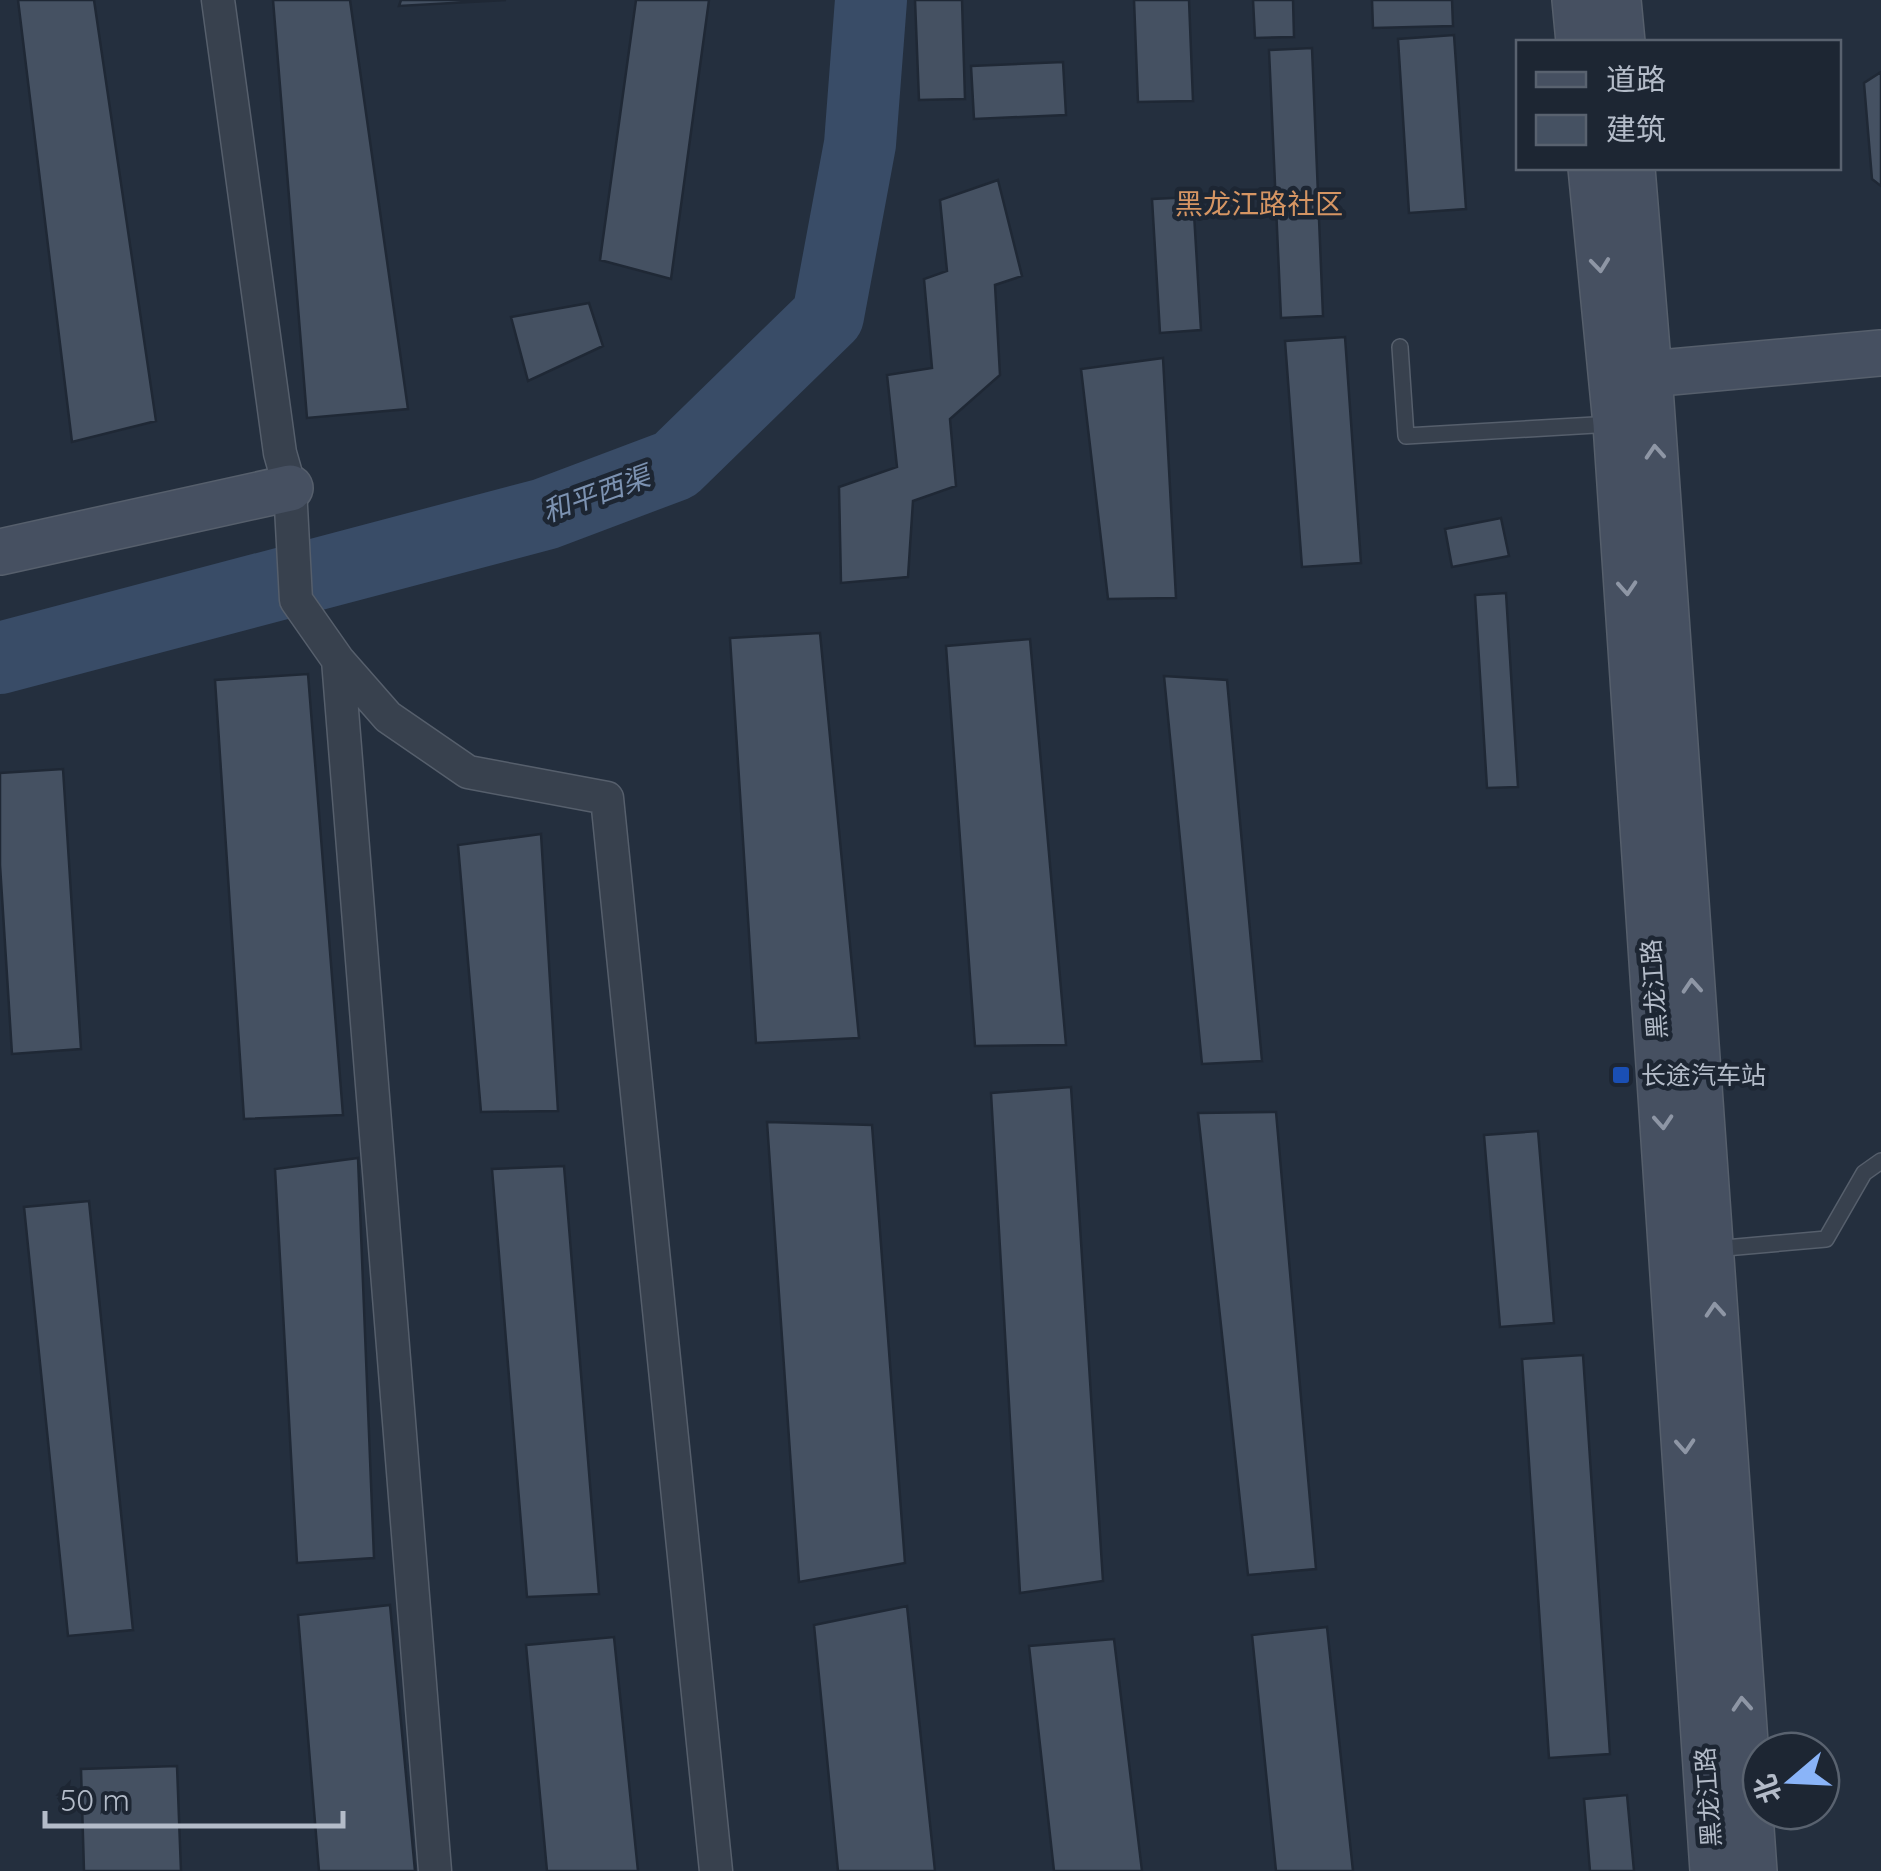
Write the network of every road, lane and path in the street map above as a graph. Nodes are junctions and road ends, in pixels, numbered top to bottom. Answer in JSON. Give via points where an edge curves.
{"nodes":[{"id":1,"x":218,"y":0,"type":"edge"},
{"id":2,"x":1575,"y":0,"type":"edge"},
{"id":3,"x":1618,"y":0,"type":"edge"},
{"id":4,"x":1579,"y":40,"type":"edge"},
{"id":5,"x":1622,"y":40,"type":"edge"},
{"id":6,"x":1591,"y":170,"type":"edge"},
{"id":7,"x":1632,"y":170,"type":"edge"},
{"id":8,"x":1400,"y":347,"type":"dead end"},
{"id":9,"x":1881,"y":353,"type":"edge"},
{"id":10,"x":1630,"y":374,"type":"junction"},
{"id":11,"x":1616,"y":424,"type":"junction"},
{"id":12,"x":290,"y":490,"type":"junction"},
{"id":13,"x":0,"y":552,"type":"edge"},
{"id":14,"x":338,"y":660,"type":"junction"},
{"id":15,"x":1881,"y":1161,"type":"edge"},
{"id":16,"x":1710,"y":1249,"type":"junction"},
{"id":17,"x":434,"y":1871,"type":"edge"},
{"id":18,"x":716,"y":1871,"type":"edge"},
{"id":19,"x":1713,"y":1871,"type":"edge"},
{"id":20,"x":1754,"y":1871,"type":"edge"}],
"edges":[{"from":1,"to":12,"type":"street"},
{"from":2,"to":4,"type":"main road"},
{"from":3,"to":5,"type":"main road"},
{"from":6,"to":10,"type":"main road","name":"黑龙江路","one_way":true},
{"from":7,"to":10,"type":"main road","name":"黑龙江路"},
{"from":8,"to":11,"type":"lane","via":[[1406,436]]},
{"from":9,"to":10,"type":"main road"},
{"from":10,"to":11,"type":"main road","name":"黑龙江路"},
{"from":16,"to":10,"type":"main road","name":"黑龙江路","one_way":true},
{"from":11,"to":19,"type":"main road","name":"黑龙江路","one_way":true},
{"from":12,"to":13,"type":"main road"},
{"from":12,"to":14,"type":"street","via":[[296,600]]},
{"from":14,"to":17,"type":"street"},
{"from":14,"to":18,"type":"street","via":[[388,717],[468,772],[608,798]]},
{"from":15,"to":16,"type":"lane","via":[[1864,1173],[1826,1239]]},
{"from":20,"to":16,"type":"main road","name":"黑龙江路","one_way":true}]}
